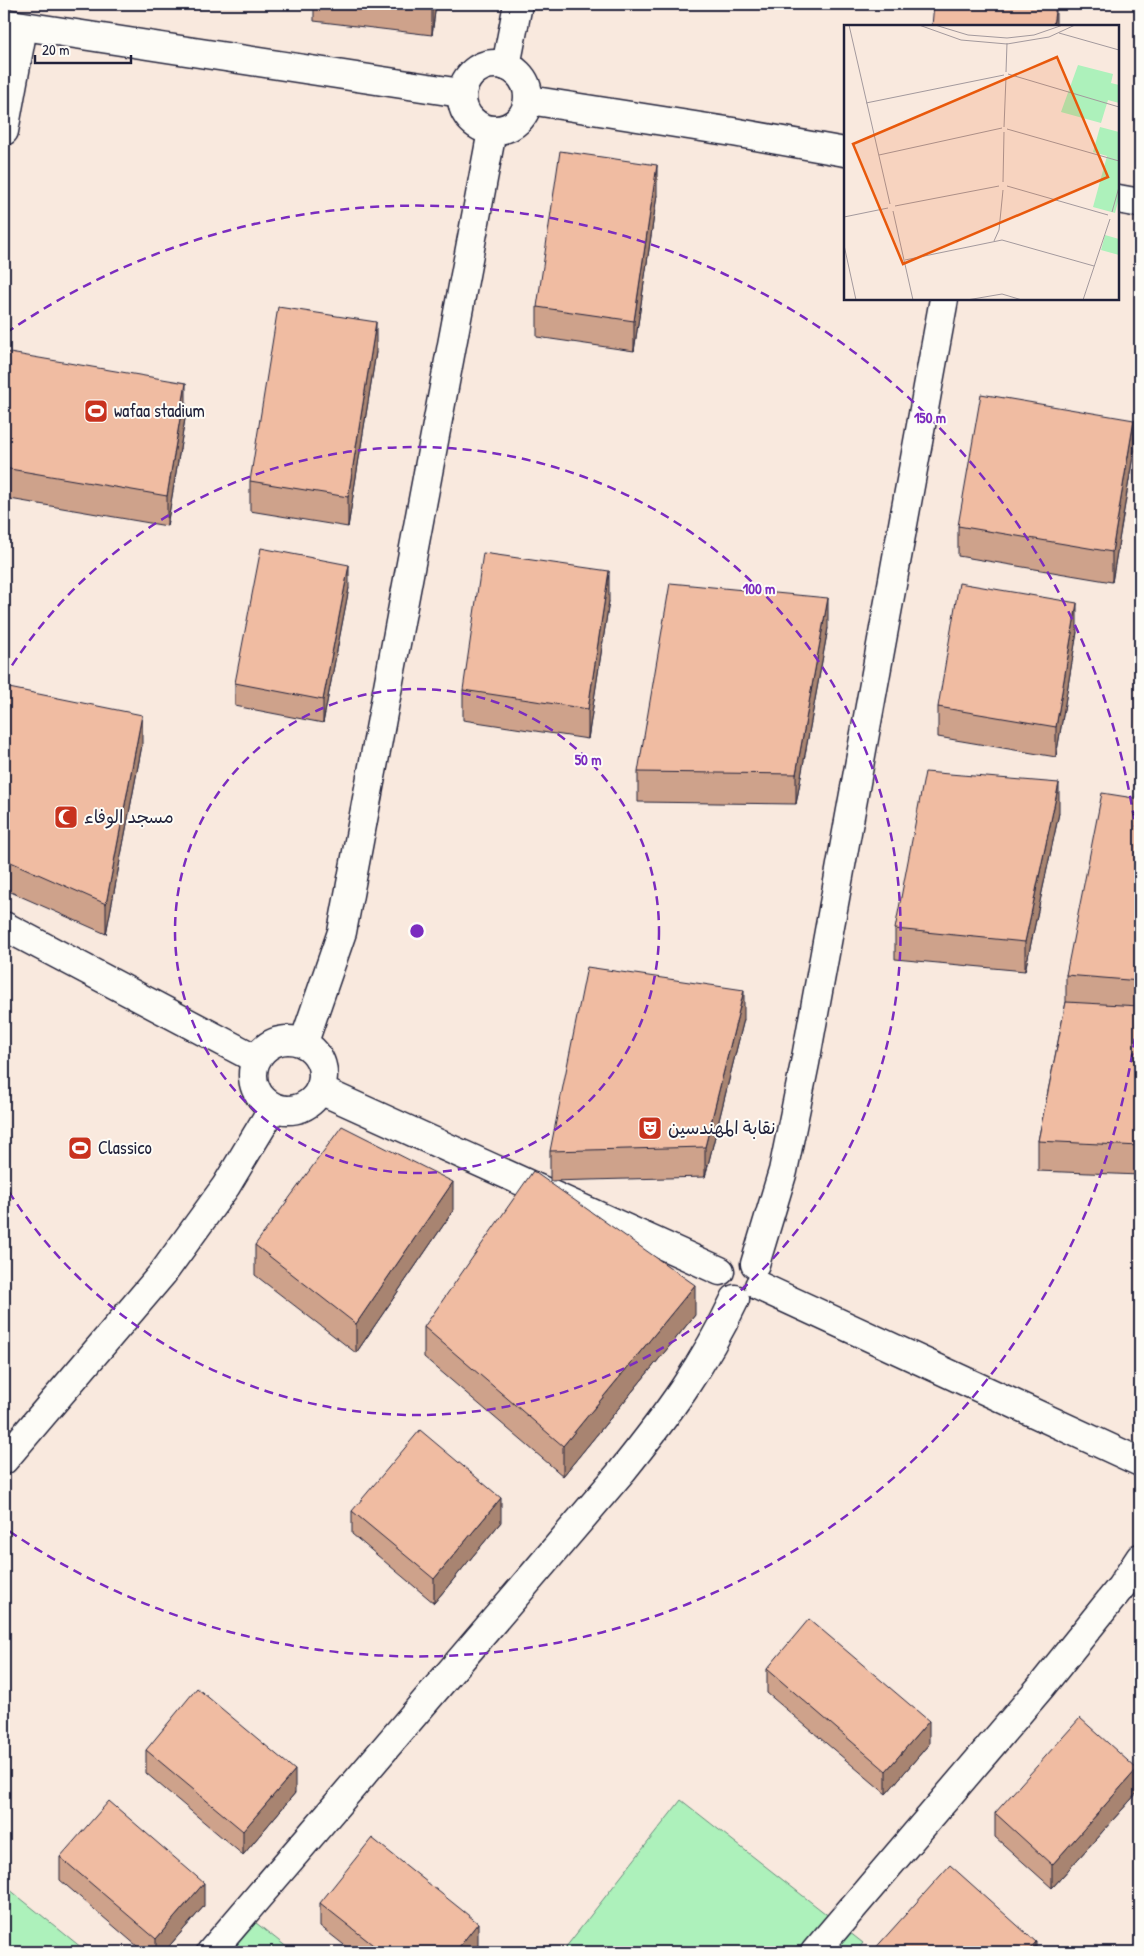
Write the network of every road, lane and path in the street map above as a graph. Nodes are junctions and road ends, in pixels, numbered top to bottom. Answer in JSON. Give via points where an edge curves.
{"nodes":[{"id":1,"x":518,"y":4,"type":"edge"},
{"id":2,"x":14,"y":25,"type":"edge"},
{"id":3,"x":506,"y":66,"type":"junction"},
{"id":4,"x":462,"y":94,"type":"junction"},
{"id":5,"x":528,"y":100,"type":"junction"},
{"id":6,"x":4,"y":131,"type":"edge"},
{"id":7,"x":492,"y":131,"type":"junction"},
{"id":8,"x":844,"y":152,"type":"edge"},
{"id":9,"x":1119,"y":199,"type":"edge"},
{"id":10,"x":1140,"y":203,"type":"edge"},
{"id":11,"x":944,"y":300,"type":"edge"},
{"id":12,"x":4,"y":926,"type":"edge"},
{"id":13,"x":304,"y":1042,"type":"junction"},
{"id":14,"x":256,"y":1059,"type":"junction"},
{"id":15,"x":320,"y":1090,"type":"junction"},
{"id":16,"x":273,"y":1108,"type":"junction"},
{"id":17,"x":720,"y":1271,"type":"junction"},
{"id":18,"x":757,"y":1275,"type":"junction"},
{"id":19,"x":735,"y":1299,"type":"junction"},
{"id":20,"x":4,"y":1460,"type":"edge"},
{"id":21,"x":1140,"y":1462,"type":"edge"},
{"id":22,"x":1140,"y":1558,"type":"edge"},
{"id":23,"x":211,"y":1952,"type":"edge"},
{"id":24,"x":814,"y":1952,"type":"edge"}],
"edges":[{"from":1,"to":3,"type":"street"},
{"from":2,"to":4,"type":"street"},
{"from":2,"to":6,"type":"street"},
{"from":3,"to":4,"type":"street","via":[[498,63],[481,66],[467,77]]},
{"from":3,"to":5,"type":"street","via":[[515,69],[526,83]]},
{"from":4,"to":7,"type":"street","via":[[464,111],[475,124]]},
{"from":5,"to":7,"type":"street","via":[[522,116],[509,128]]},
{"from":5,"to":8,"type":"street"},
{"from":7,"to":13,"type":"street","via":[[342,932]]},
{"from":9,"to":10,"type":"street"},
{"from":11,"to":18,"type":"street","via":[[803,1072]]},
{"from":12,"to":14,"type":"street"},
{"from":13,"to":14,"type":"street","via":[[286,1039],[268,1045]]},
{"from":13,"to":15,"type":"street","via":[[318,1055],[324,1072]]},
{"from":14,"to":16,"type":"street","via":[[253,1078],[259,1095]]},
{"from":15,"to":16,"type":"street","via":[[309,1105],[291,1111]]},
{"from":15,"to":17,"type":"street"},
{"from":16,"to":20,"type":"street","via":[[226,1186],[163,1274]]},
{"from":17,"to":18,"type":"street","via":[[726,1262],[746,1259]]},
{"from":17,"to":19,"type":"street","via":[[719,1283],[724,1293]]},
{"from":18,"to":19,"type":"street","via":[[754,1294],[745,1299]]},
{"from":18,"to":21,"type":"street"},
{"from":19,"to":23,"type":"street","via":[[696,1373],[659,1425]]},
{"from":22,"to":24,"type":"street","via":[[1071,1651]]}]}
